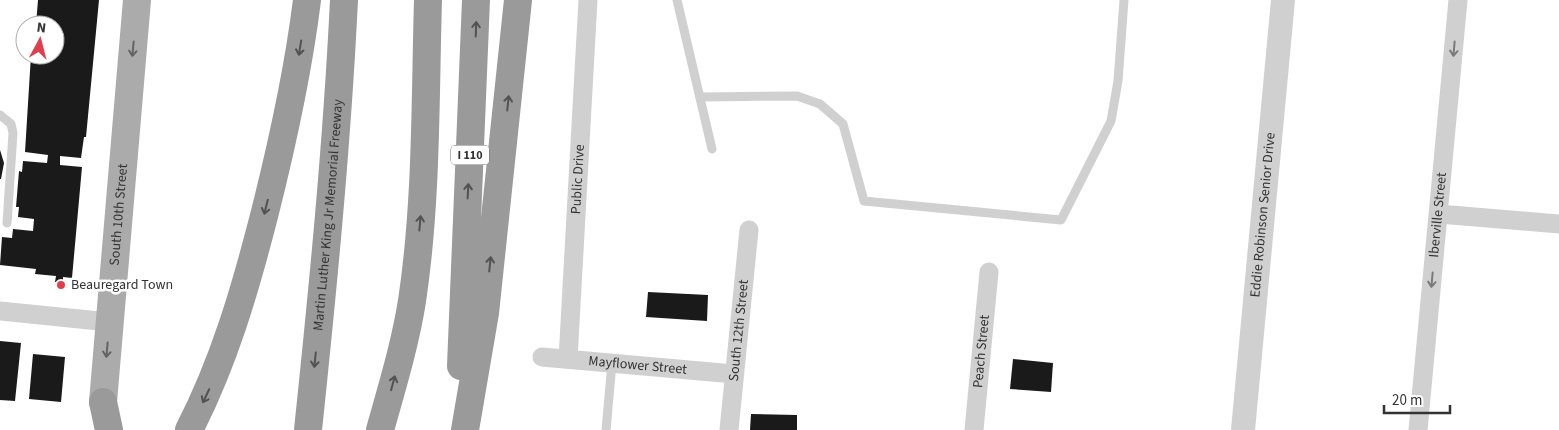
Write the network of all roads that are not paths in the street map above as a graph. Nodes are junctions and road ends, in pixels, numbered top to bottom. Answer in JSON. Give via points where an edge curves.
{"nodes":[{"id":1,"x":137,"y":0,"type":"edge"},
{"id":2,"x":307,"y":0,"type":"edge"},
{"id":3,"x":344,"y":0,"type":"edge"},
{"id":4,"x":428,"y":0,"type":"edge"},
{"id":5,"x":476,"y":0,"type":"edge"},
{"id":6,"x":518,"y":0,"type":"edge"},
{"id":7,"x":588,"y":0,"type":"edge"},
{"id":8,"x":677,"y":0,"type":"edge"},
{"id":9,"x":1124,"y":0,"type":"edge"},
{"id":10,"x":1283,"y":0,"type":"edge"},
{"id":11,"x":1458,"y":0,"type":"edge"},
{"id":12,"x":700,"y":97,"type":"junction"},
{"id":13,"x":0,"y":115,"type":"edge"},
{"id":14,"x":712,"y":149,"type":"dead end"},
{"id":15,"x":1439,"y":214,"type":"junction"},
{"id":16,"x":7,"y":222,"type":"dead end"},
{"id":17,"x":1559,"y":224,"type":"edge"},
{"id":18,"x":749,"y":230,"type":"dead end"},
{"id":19,"x":989,"y":272,"type":"dead end"},
{"id":20,"x":0,"y":311,"type":"edge"},
{"id":21,"x":474,"y":311,"type":"junction"},
{"id":22,"x":109,"y":322,"type":"junction"},
{"id":23,"x":542,"y":357,"type":"dead end"},
{"id":24,"x":568,"y":358,"type":"junction"},
{"id":25,"x":612,"y":362,"type":"junction"},
{"id":26,"x":734,"y":374,"type":"junction"},
{"id":27,"x":103,"y":402,"type":"junction"},
{"id":28,"x":100,"y":430,"type":"edge"},
{"id":29,"x":109,"y":430,"type":"edge"},
{"id":30,"x":189,"y":430,"type":"edge"},
{"id":31,"x":308,"y":430,"type":"edge"},
{"id":32,"x":380,"y":430,"type":"edge"},
{"id":33,"x":458,"y":430,"type":"edge"},
{"id":34,"x":465,"y":430,"type":"edge"},
{"id":35,"x":606,"y":430,"type":"edge"},
{"id":36,"x":729,"y":430,"type":"edge"},
{"id":37,"x":974,"y":430,"type":"edge"},
{"id":38,"x":1243,"y":430,"type":"edge"},
{"id":39,"x":1418,"y":430,"type":"edge"}],
"edges":[{"from":1,"to":22,"type":"main road","name":"South 10th Street","one_way":true},
{"from":2,"to":30,"type":"highway","one_way":true,"via":[[277,163],[247,281],[221,361]]},
{"from":3,"to":31,"type":"highway","name":"Martin Luther King Jr Memorial Freeway","one_way":true,"via":[[333,178]]},
{"from":32,"to":4,"type":"highway","one_way":true,"via":[[412,299],[422,200]]},
{"from":21,"to":5,"type":"highway","number":"I 110","one_way":true},
{"from":21,"to":6,"type":"highway","one_way":true},
{"from":7,"to":24,"type":"street","name":"Public Drive"},
{"from":8,"to":12,"type":"lane"},
{"from":9,"to":12,"type":"lane","via":[[1118,81],[1111,121],[1061,220],[864,201],[843,124],[820,104],[797,96]]},
{"from":10,"to":38,"type":"street","name":"Eddie Robinson Senior Drive"},
{"from":11,"to":15,"type":"street","name":"Iberville Street","one_way":true},
{"from":12,"to":14,"type":"lane"},
{"from":13,"to":16,"type":"lane","via":[[11,124],[13,133]]},
{"from":15,"to":17,"type":"street"},
{"from":15,"to":39,"type":"street","name":"Iberville Street","one_way":true},
{"from":18,"to":26,"type":"street","name":"South 12th Street"},
{"from":19,"to":37,"type":"street","name":"Peach Street"},
{"from":20,"to":22,"type":"street"},
{"from":21,"to":33,"type":"highway","number":"I 110"},
{"from":21,"to":34,"type":"highway"},
{"from":22,"to":27,"type":"main road","name":"South 10th Street","one_way":true},
{"from":23,"to":24,"type":"street","name":"Mayflower Street"},
{"from":24,"to":25,"type":"street","name":"Mayflower Street"},
{"from":25,"to":26,"type":"street","name":"Mayflower Street"},
{"from":25,"to":35,"type":"lane"},
{"from":26,"to":36,"type":"street","name":"South 12th Street"},
{"from":27,"to":28,"type":"street","name":"South 10th Street"},
{"from":27,"to":29,"type":"highway"}]}
